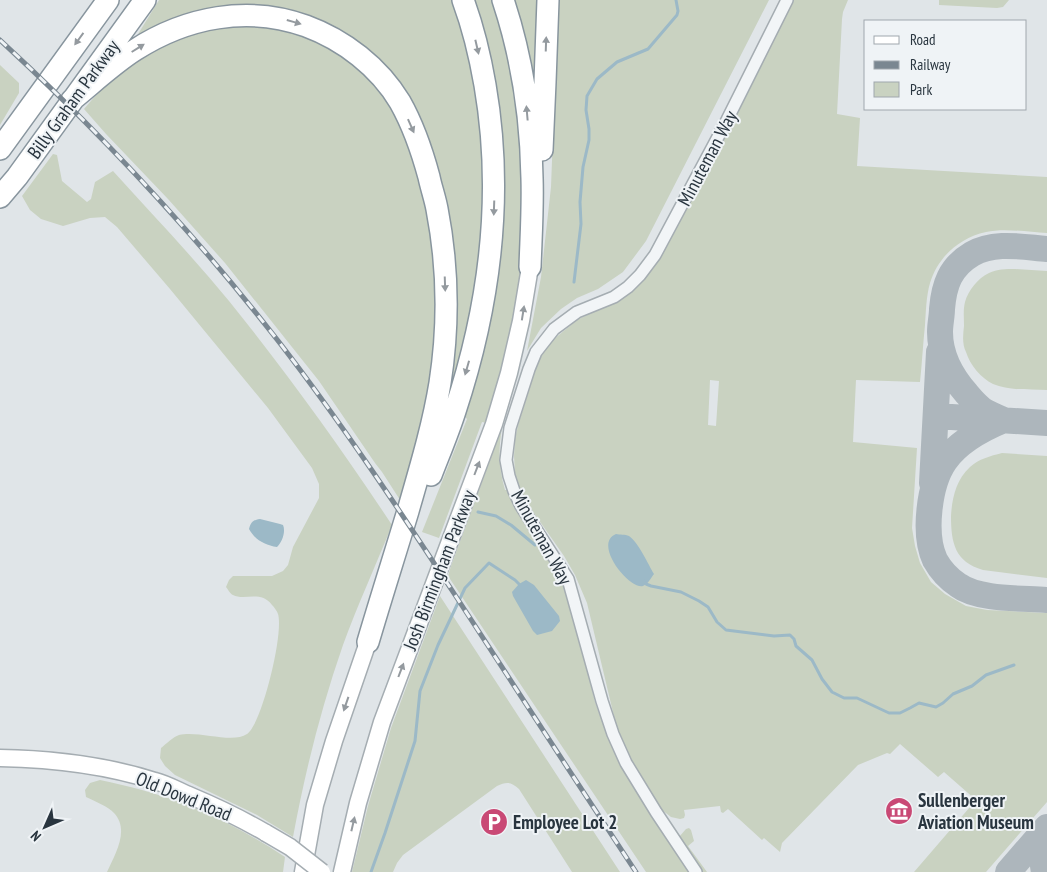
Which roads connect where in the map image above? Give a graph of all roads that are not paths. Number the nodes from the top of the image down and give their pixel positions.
1 (108, 0) edge
2 (145, 0) edge
3 (463, 0) edge
4 (503, 0) edge
5 (548, 0) edge
6 (787, 0) edge
7 (72, 100) junction
8 (0, 149) edge
9 (0, 197) edge
10 (530, 267) junction
11 (368, 642) junction
12 (0, 758) edge
13 (303, 872) edge
14 (322, 872) edge
15 (342, 872) edge
16 (696, 872) edge

1 -> 8 highway, Billy Graham Parkway
2 - 7 highway, Billy Graham Parkway
3 -> 11 highway
10 -> 4 highway
10 -> 5 highway
6 - 16 street, Minuteman Way
7 - 9 highway, Billy Graham Parkway
7 -> 11 highway
15 -> 10 main road, Josh Birmingham Parkway
11 -> 13 main road
12 - 14 main road, Old Dowd Road, bridge

